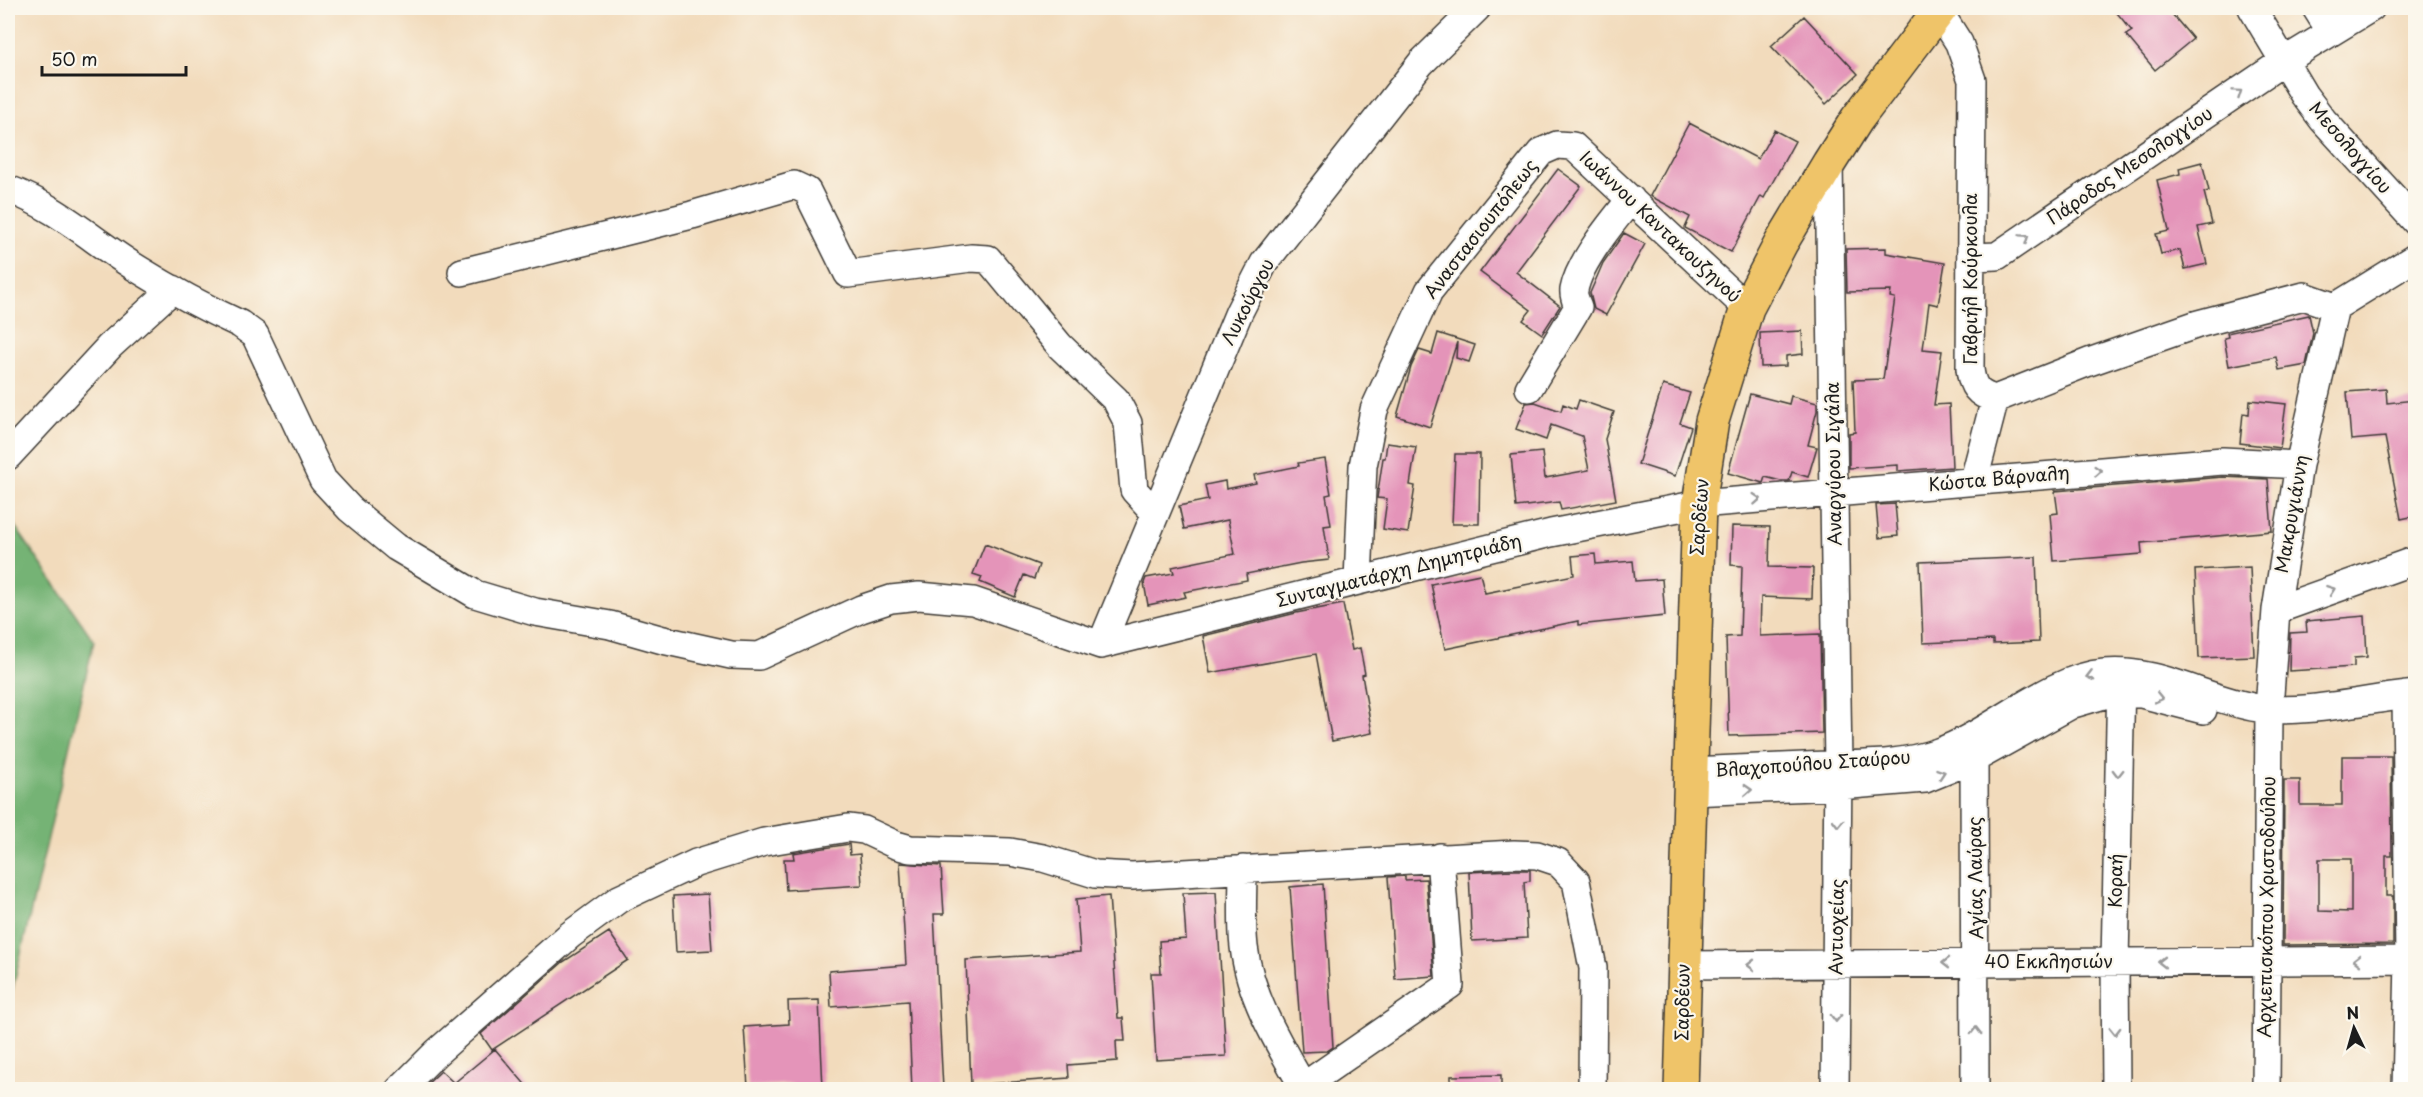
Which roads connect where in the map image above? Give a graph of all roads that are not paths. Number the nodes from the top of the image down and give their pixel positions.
1 (1476, 8) edge
2 (2252, 8) edge
3 (2316, 8) edge
4 (2371, 8) edge
5 (1940, 9) edge
6 (2331, 32) junction
7 (2284, 61) junction
8 (1573, 146) joint
9 (1829, 163) junction
10 (15, 196) edge
11 (1631, 199) junction
12 (2415, 222) edge
13 (1972, 257) junction
14 (2415, 257) edge
15 (462, 272) dead end
16 (173, 289) junction
17 (2335, 307) junction
18 (1747, 308) junction
19 (1529, 388) dead end
20 (1995, 399) junction
21 (8, 456) edge
22 (2299, 465) junction
23 (1974, 480) junction
24 (1834, 494) junction
25 (1699, 504) junction
26 (1155, 513) junction
27 (2415, 560) edge
28 (1358, 580) junction
29 (2276, 610) junction
30 (1101, 645) junction
31 (2120, 683) junction
32 (2411, 702) edge
33 (2269, 717) junction
34 (1969, 750) junction
35 (1838, 775) junction
36 (1690, 782) junction
37 (1440, 857) junction
38 (1243, 868) junction
39 (2412, 960) edge
40 (2266, 961) junction
41 (2115, 962) junction
42 (1976, 963) junction
43 (1837, 964) junction
44 (1683, 965) junction
45 (399, 1089) edge
46 (1302, 1089) edge
47 (1592, 1089) edge
48 (1681, 1089) edge
49 (1835, 1089) edge
50 (1975, 1089) edge
51 (2116, 1089) edge
52 (2266, 1089) edge
53 (2406, 1089) edge

1 - 26 street, Λυκούργου
2 - 7 street, Μεσολογγίου
3 - 6 street
4 - 6 street, Πάροδος Μεσολογγίου
5 - 9 main road, Σαρδέων
5 - 13 street, Γαβριήλ Κούρκουλα
6 - 7 street, Πάροδος Μεσολογγίου
7 - 12 street, Μεσολογγίου
13 -> 7 street, Πάροδος Μεσολογγίου
8 - 11 street, Ιωάννου Καντακουζηνού
8 - 28 street, Αναστασιουπόλεως
9 - 18 main road, Σαρδέων
9 - 24 street, Αναργύρου Σιγάλα
10 - 16 street
11 - 18 street, Ιωάννου Καντακουζηνού
11 - 19 street
13 - 20 street, Γαβριήλ Κούρκουλα
14 - 17 street
15 - 26 street
16 - 21 street
16 - 30 street
17 - 20 street
17 - 22 street, Μακρυγιάννη
18 - 25 main road, Σαρδέων
20 - 23 street
23 -> 22 street, Κώστα Βάρναλη
22 - 29 street, Μακρυγιάννη
23 - 24 street, Κώστα Βάρναλη
25 -> 24 street, Κώστα Βάρναλη
24 - 35 street, Αναργύρου Σιγάλα
25 - 28 street, Συνταγματάρχη Δημητριάδη
25 - 36 main road, Σαρδέων
26 - 30 street, Λυκούργου
29 -> 27 street
28 - 30 street, Συνταγματάρχη Δημητριάδη
29 - 33 street, Μακρυγιάννη
31 - 33 street, Βλαχοπούλου Σταύρου
31 - 34 street, Βλαχοπούλου Σταύρου
31 -> 41 street, Κοραή
32 - 33 street, Βλαχοπούλου Σταύρου
32 - 39 street
33 - 40 street, Αρχιεπισκόπου Χριστοδούλου
34 - 35 street, Βλαχοπούλου Σταύρου
34 - 42 street, Αγίας Λαύρας
35 - 36 street, Βλαχοπούλου Σταύρου
35 -> 43 street, Αντιοχείας
36 - 44 main road, Σαρδέων
37 - 38 street
37 - 46 street
37 - 47 street
38 - 45 street
38 - 46 street
39 -> 40 street, 40 Εκκλησιών
39 - 53 street
40 -> 41 street, 40 Εκκλησιών
40 - 52 street, Αρχιεπισκόπου Χριστοδούλου
41 - 42 street, 40 Εκκλησιών
41 -> 51 street, Κοραή
42 -> 43 street, 40 Εκκλησιών
50 -> 42 street, Αγίας Λαύρας
43 -> 44 street, 40 Εκκλησιών
43 -> 49 street, Αντιοχείας
44 - 48 main road, Σαρδέων

